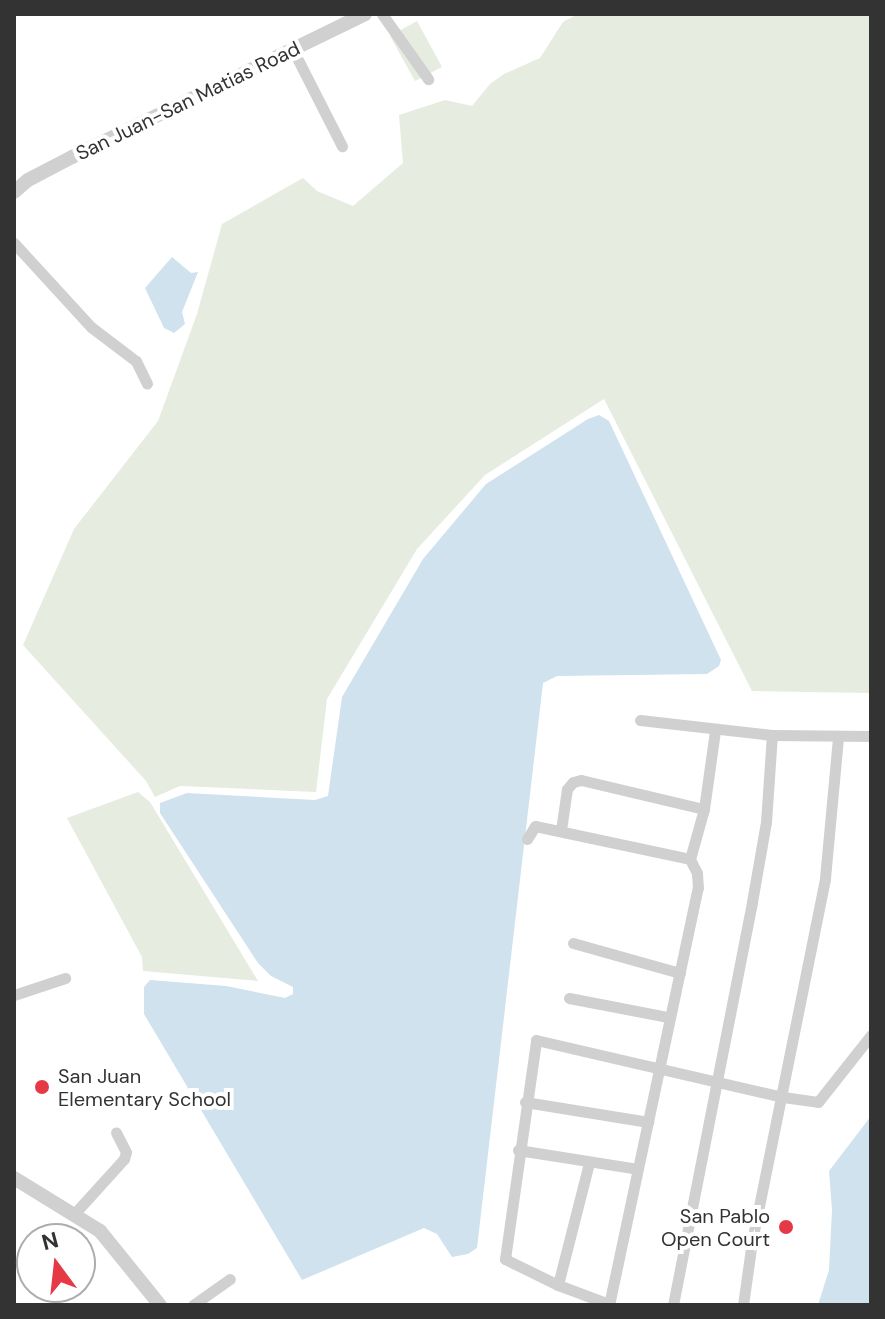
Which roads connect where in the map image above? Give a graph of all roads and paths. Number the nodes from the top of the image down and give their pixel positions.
1 (365, 14) edge
2 (382, 14) edge
3 (293, 50) junction
4 (428, 79) dead end
5 (342, 146) dead end
6 (14, 192) edge
7 (14, 243) edge
8 (147, 384) dead end
9 (640, 720) dead end
10 (715, 731) junction
11 (772, 735) junction
12 (871, 736) edge
13 (838, 737) junction
14 (704, 809) junction
15 (561, 830) junction
16 (527, 839) dead end
17 (690, 859) junction
18 (573, 943) dead end
19 (680, 973) junction
20 (65, 978) dead end
21 (14, 995) edge
22 (569, 998) dead end
23 (668, 1017) junction
24 (871, 1035) edge
25 (661, 1068) junction
26 (717, 1083) junction
27 (783, 1097) junction
28 (525, 1102) junction
29 (648, 1122) junction
30 (116, 1132) dead end
31 (518, 1150) junction
32 (589, 1163) junction
33 (638, 1169) junction
34 (14, 1178) edge
35 (75, 1213) junction
36 (230, 1279) dead end
37 (558, 1285) junction
38 (609, 1304) edge
39 (160, 1305) edge
40 (193, 1305) edge
41 (673, 1305) edge
42 (743, 1305) edge

1 - 3 street, San Juan-San Matias Road
2 - 4 street
3 - 5 street
3 - 6 street, San Juan-San Matias Road
7 - 8 street
9 - 10 street
10 - 11 street
10 - 14 street
11 - 13 street
11 - 26 street
12 - 13 street
13 - 27 street
14 - 15 street
14 - 17 street
15 - 16 street
15 - 17 street
17 - 19 street
18 - 19 street
19 - 23 street
20 - 21 street
22 - 23 street
23 - 25 street
24 - 27 street
25 - 26 street
25 - 28 street
25 - 29 street
26 - 27 street
26 - 41 street
27 - 42 street
28 - 29 street
28 - 31 street
29 - 33 street
30 - 35 street
31 - 32 street
31 - 37 street
32 - 33 street
32 - 37 street
33 - 38 street
34 - 35 street
35 - 39 street
36 - 40 street
37 - 38 street

